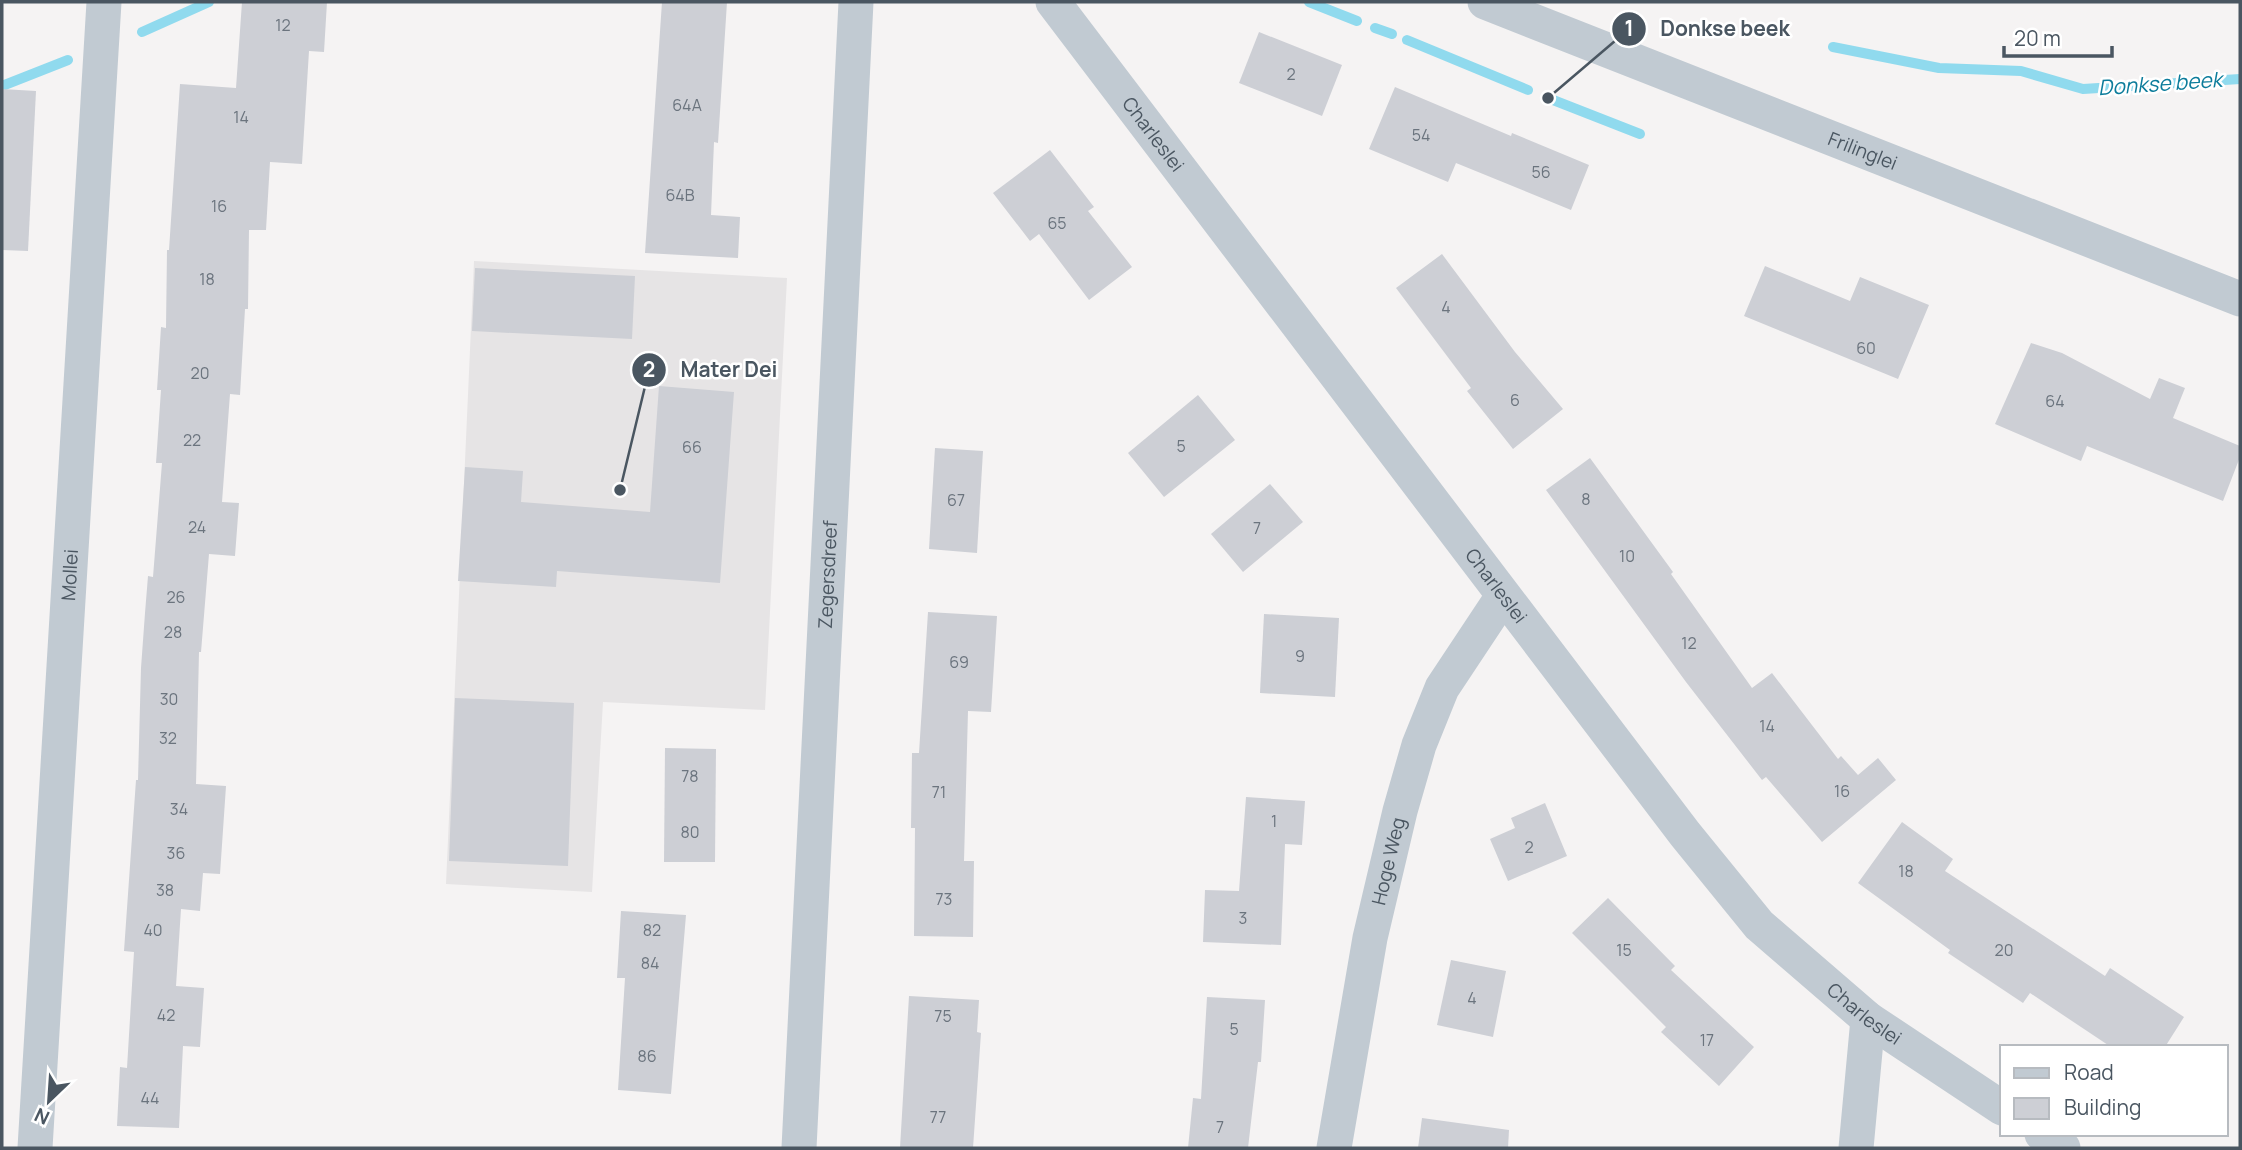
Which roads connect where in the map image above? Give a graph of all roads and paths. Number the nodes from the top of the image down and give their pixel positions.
1 (104, 2) edge
2 (856, 2) edge
3 (1053, 2) edge
4 (1485, 2) edge
5 (2240, 299) edge
6 (1503, 596) junction
7 (1868, 1019) junction
8 (2000, 1107) edge
9 (2045, 1136) edge
10 (35, 1148) edge
11 (799, 1148) edge
12 (1334, 1148) edge
13 (1856, 1148) edge
14 (2063, 1148) edge

1 - 10 street, Mollei
2 - 11 street, Zegersdreef
3 - 6 street, Charleslei
4 - 5 street, Frilinglei
6 - 7 street, Charleslei
6 - 12 street, Hoge Weg
7 - 8 street, Charleslei
7 - 13 street
9 - 14 street

